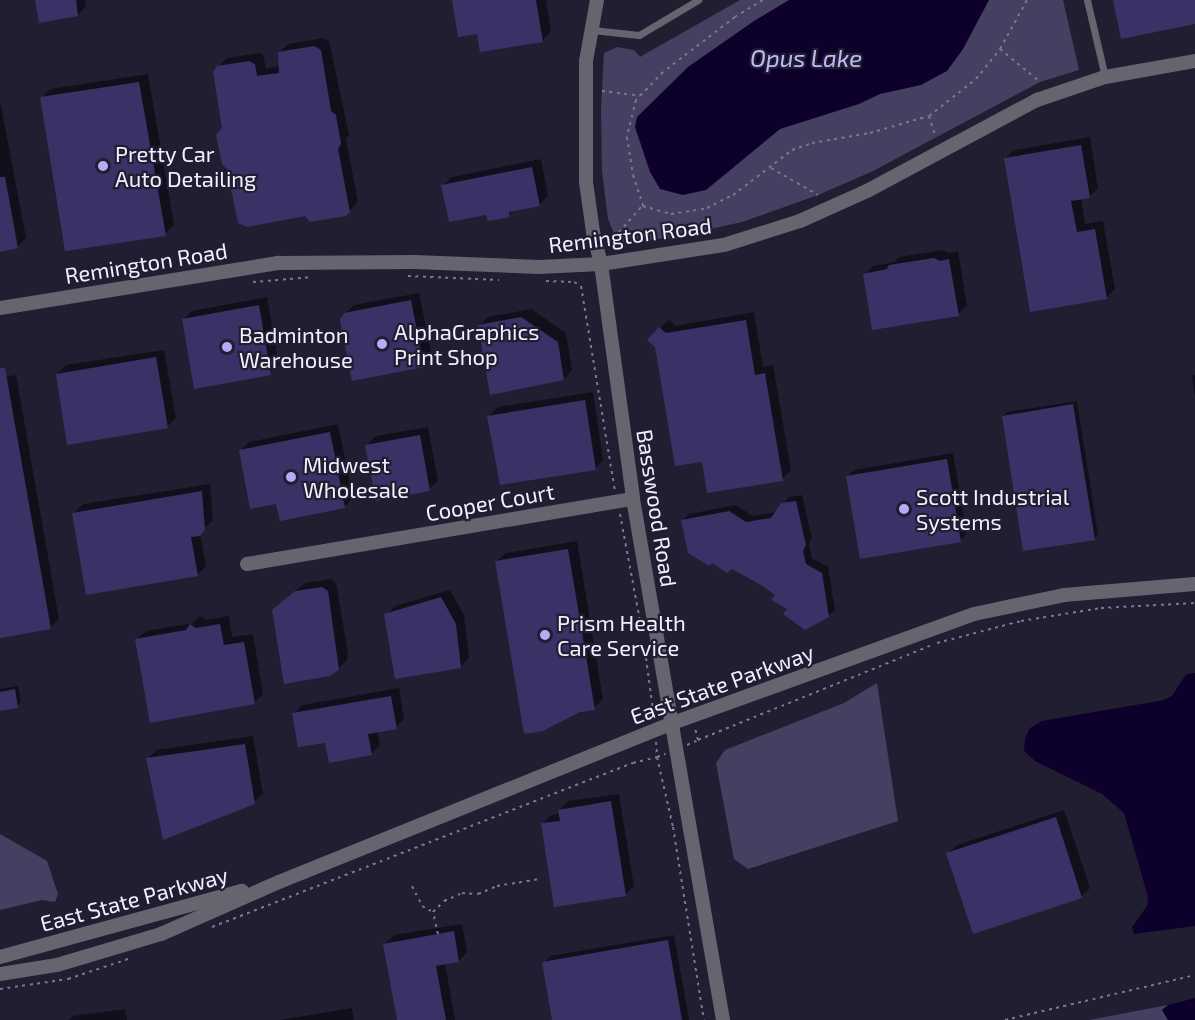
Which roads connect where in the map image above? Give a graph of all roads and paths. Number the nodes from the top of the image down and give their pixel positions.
1 (597, 0) edge
2 (698, 0) edge
3 (763, 0) edge
4 (1027, 0) edge
5 (1087, 0) edge
6 (592, 30) junction
7 (1000, 49) junction
8 (1195, 61) edge
9 (1106, 77) junction
10 (1040, 82) dead end
11 (602, 91) dead end
12 (640, 96) junction
13 (929, 117) junction
14 (935, 136) dead end
15 (771, 168) junction
16 (818, 195) dead end
17 (643, 206) junction
18 (614, 238) dead end
19 (601, 264) junction
20 (405, 276) dead end
21 (318, 277) dead end
22 (502, 280) dead end
23 (536, 280) dead end
24 (243, 283) dead end
25 (581, 286) dead end
26 (0, 308) edge
27 (633, 499) junction
28 (247, 564) dead end
29 (1195, 584) edge
30 (1195, 603) edge
31 (670, 724) junction
32 (698, 740) dead end
33 (539, 879) dead end
34 (279, 882) junction
35 (412, 886) dead end
36 (433, 912) junction
37 (211, 927) dead end
38 (438, 934) dead end
39 (136, 956) dead end
40 (0, 957) edge
41 (0, 974) edge
42 (1195, 975) edge
43 (0, 989) edge
44 (704, 1020) edge
45 (723, 1020) edge
46 (1005, 1020) edge

1 - 6 street, Basswood Road
2 - 6 lane
3 - 12 path
4 - 7 path
5 - 9 lane
6 - 19 street, Basswood Road
7 - 10 path
7 - 13 path
8 - 9 street, Remington Road
9 - 19 street, Remington Road
11 - 12 path
12 - 17 path
13 - 14 path
13 - 15 path
15 - 16 path
15 - 17 path
17 - 18 path
19 - 26 street, Remington Road
19 - 27 street, Basswood Road
20 - 22 path
21 - 24 path
23 - 25 path
27 - 28 street, Cooper Court
27 - 31 street, Basswood Road
29 - 31 street, East State Parkway
30 - 32 path
31 - 34 street, East State Parkway
31 - 45 street, Basswood Road
33 - 36 path
34 - 40 street, East State Parkway
34 - 41 street, East State Parkway
35 - 36 path
36 - 38 path
37 - 44 path
39 - 43 path
42 - 46 path

